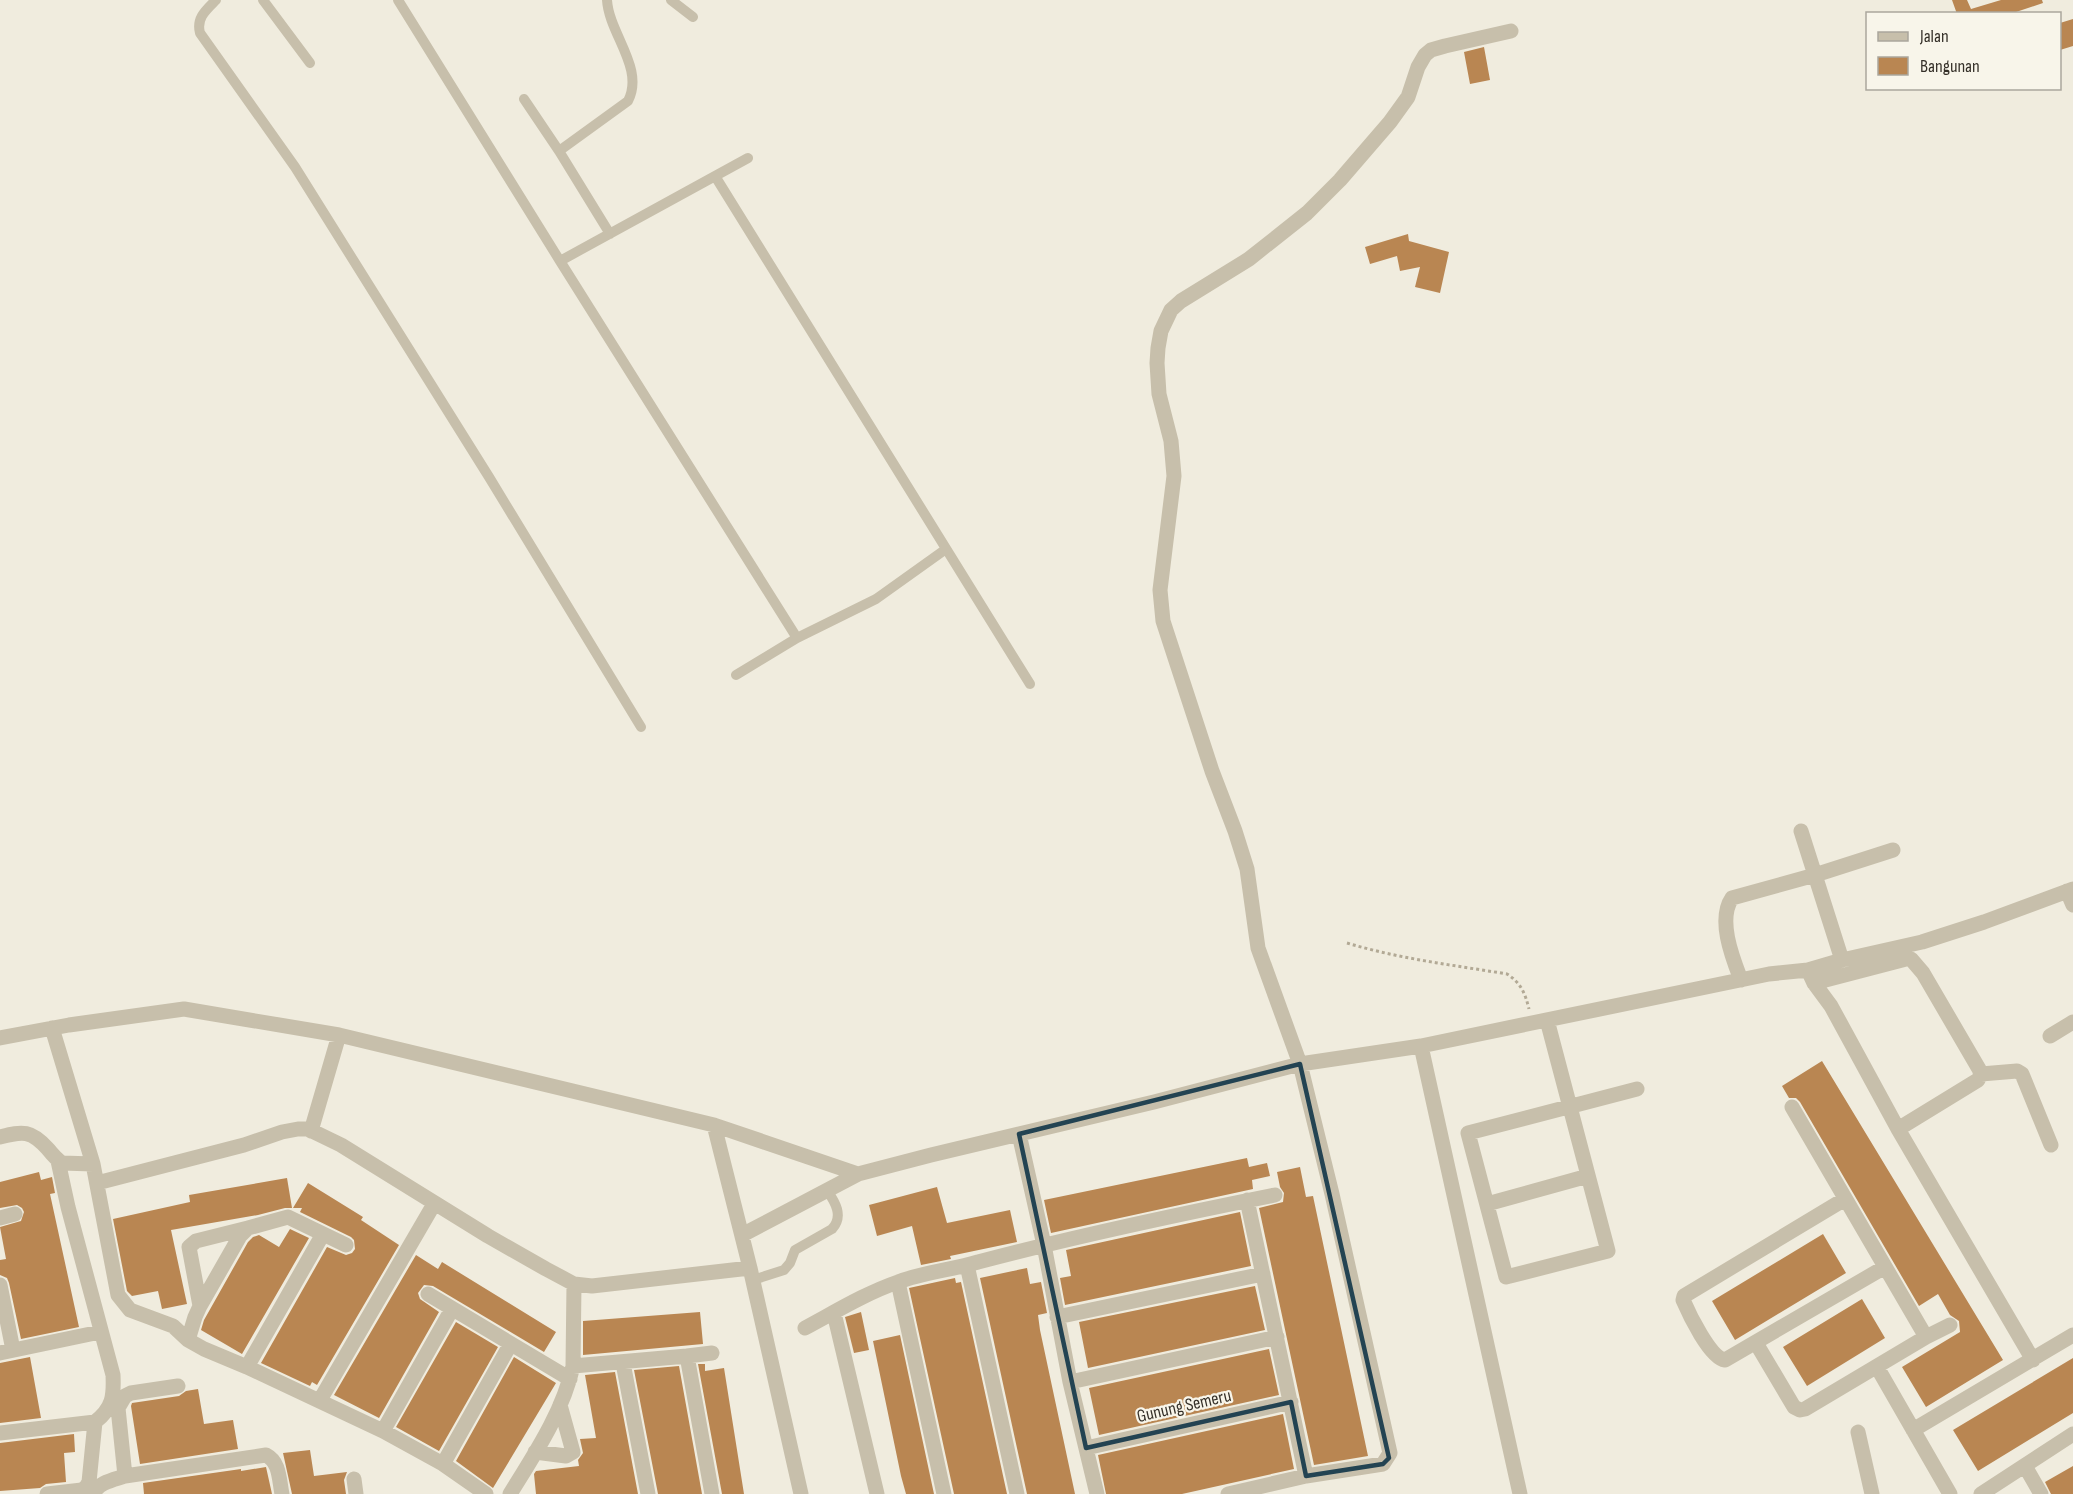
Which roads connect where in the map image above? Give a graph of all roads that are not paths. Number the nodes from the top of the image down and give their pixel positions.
1 (216, 0) edge
2 (263, 0) edge
3 (398, 0) edge
4 (607, 0) edge
5 (671, 0) edge
6 (693, 17) dead end
7 (1511, 31) dead end
8 (310, 63) dead end
9 (524, 99) dead end
10 (559, 152) junction
11 (748, 158) dead end
12 (715, 176) junction
13 (610, 234) junction
14 (560, 261) junction
15 (946, 549) junction
16 (797, 638) junction
17 (736, 675) dead end
18 (1030, 684) dead end
19 (641, 727) dead end
20 (1801, 831) dead end
21 (1893, 850) dead end
22 (1815, 875) junction
23 (2071, 895) edge
24 (1842, 960) junction
25 (1811, 976) junction
26 (1741, 980) junction
27 (1540, 1021) junction
28 (2073, 1022) edge
29 (52, 1028) junction
30 (339, 1035) junction
31 (2050, 1036) dead end
32 (0, 1038) edge
33 (1420, 1046) junction
34 (1300, 1064) junction
35 (1981, 1074) junction
36 (1637, 1089) dead end
37 (1570, 1107) junction
38 (1792, 1107) dead end
39 (714, 1125) junction
40 (1898, 1129) junction
41 (311, 1131) junction
42 (1019, 1134) junction
43 (0, 1137) edge
44 (2052, 1145) dead end
45 (58, 1161) junction
46 (93, 1164) junction
47 (858, 1174) junction
48 (1588, 1176) junction
49 (97, 1183) junction
50 (827, 1190) junction
51 (1275, 1195) dead end
52 (1845, 1199) junction
53 (1247, 1200) junction
54 (434, 1203) junction
55 (1487, 1204) junction
56 (15, 1214) dead end
57 (0, 1218) edge
58 (248, 1228) junction
59 (323, 1234) junction
60 (742, 1235) junction
61 (346, 1245) dead end
62 (1044, 1245) junction
63 (967, 1265) junction
64 (1885, 1267) junction
65 (752, 1274) junction
66 (1263, 1274) junction
67 (898, 1282) junction
68 (574, 1284) junction
69 (0, 1285) edge
70 (428, 1294) dead end
71 (200, 1306) junction
72 (452, 1309) junction
73 (834, 1313) junction
74 (1057, 1317) junction
75 (1950, 1325) dead end
76 (805, 1328) dead end
77 (100, 1332) junction
78 (2073, 1335) edge
79 (1277, 1337) junction
80 (1926, 1337) junction
81 (188, 1340) junction
82 (1756, 1343) junction
83 (510, 1345) junction
84 (6, 1351) edge
85 (712, 1353) dead end
86 (687, 1356) junction
87 (2033, 1360) junction
88 (624, 1363) junction
89 (247, 1367) junction
90 (1876, 1367) junction
91 (572, 1373) junction
92 (1070, 1382) junction
93 (178, 1386) dead end
94 (320, 1400) junction
95 (1291, 1402) junction
96 (560, 1405) junction
97 (95, 1422) junction
98 (1913, 1430) junction
99 (383, 1431) junction
100 (1858, 1432) dead end
101 (0, 1433) edge
102 (2073, 1434) edge
103 (1086, 1448) junction
104 (536, 1452) junction
105 (443, 1464) junction
106 (2025, 1466) junction
107 (125, 1476) junction
108 (1306, 1476) junction
109 (46, 1494) edge
110 (93, 1494) edge
111 (282, 1494) edge
112 (486, 1494) edge
113 (510, 1494) edge
114 (648, 1494) edge
115 (712, 1494) edge
116 (801, 1494) edge
117 (877, 1494) edge
118 (944, 1494) edge
119 (1017, 1494) edge
120 (1097, 1494) edge
121 (1228, 1494) edge
122 (1520, 1494) edge
123 (1872, 1494) edge
124 (1950, 1494) edge
125 (1981, 1494) edge
126 (2041, 1494) edge

1 - 19 lane
2 - 8 lane
3 - 14 lane
4 - 10 lane
5 - 6 lane
7 - 34 street
9 - 10 lane
10 - 13 lane
11 - 12 lane
12 - 13 lane
12 - 15 lane
13 - 14 lane
14 - 16 lane
15 - 16 lane
15 - 18 lane
16 - 17 lane
20 - 22 street
21 - 22 street
22 - 24 street
22 - 26 street
23 - 24 street
24 - 25 street
25 - 26 street
25 - 35 street
25 - 40 street
26 - 27 street
27 - 33 street
27 - 37 street
28 - 31 street
29 - 30 street
29 - 32 street
29 - 46 street
30 - 39 street
30 - 41 street
33 - 34 street
33 - 122 street
34 - 42 street
34 - 108 street
35 - 40 street
35 - 44 street
36 - 37 street
37 - 48 street
37 - 55 street
38 - 52 street
39 - 47 street
39 - 60 street
40 - 87 street
41 - 49 street
41 - 54 street
42 - 47 street
42 - 62 street
43 - 45 street
45 - 46 street
45 - 77 street
46 - 49 street
47 - 50 street
48 - 55 street
48 - 55 street
49 - 81 street
50 - 60 street
50 - 65 lane
51 - 53 street
52 - 64 street
52 - 82 street
53 - 62 street
53 - 66 street
54 - 68 street
54 - 94 street
56 - 57 street
58 - 59 street
58 - 71 street
58 - 71 street
59 - 61 street
59 - 89 street
60 - 65 street
62 - 63 street
62 - 74 street
63 - 67 street
63 - 119 street
64 - 80 street
64 - 82 street
65 - 68 street
65 - 116 street
66 - 74 street
66 - 79 street
67 - 73 street
67 - 118 street
68 - 91 street
69 - 84 street
70 - 72 street
71 - 81 street
72 - 83 street
72 - 99 street
73 - 76 street
73 - 117 street
74 - 92 street
75 - 80 street
77 - 84 street
77 - 97 street
78 - 87 street
79 - 92 street
79 - 95 street
80 - 90 street
81 - 89 street
82 - 90 street
83 - 91 street
83 - 105 street
85 - 86 street
86 - 88 street
86 - 115 street
87 - 98 street
88 - 91 street
88 - 114 street
89 - 94 street
90 - 98 street
91 - 96 street
92 - 103 street
93 - 107 street
94 - 99 street
95 - 103 street, Gunung Semeru
95 - 108 street
96 - 104 street
96 - 104 street
97 - 101 street
97 - 109 street
98 - 124 street
99 - 105 street
100 - 123 street
102 - 106 street
103 - 120 street
104 - 113 street
105 - 112 street
106 - 125 street
106 - 126 street
107 - 110 street
107 - 111 street
108 - 121 street

